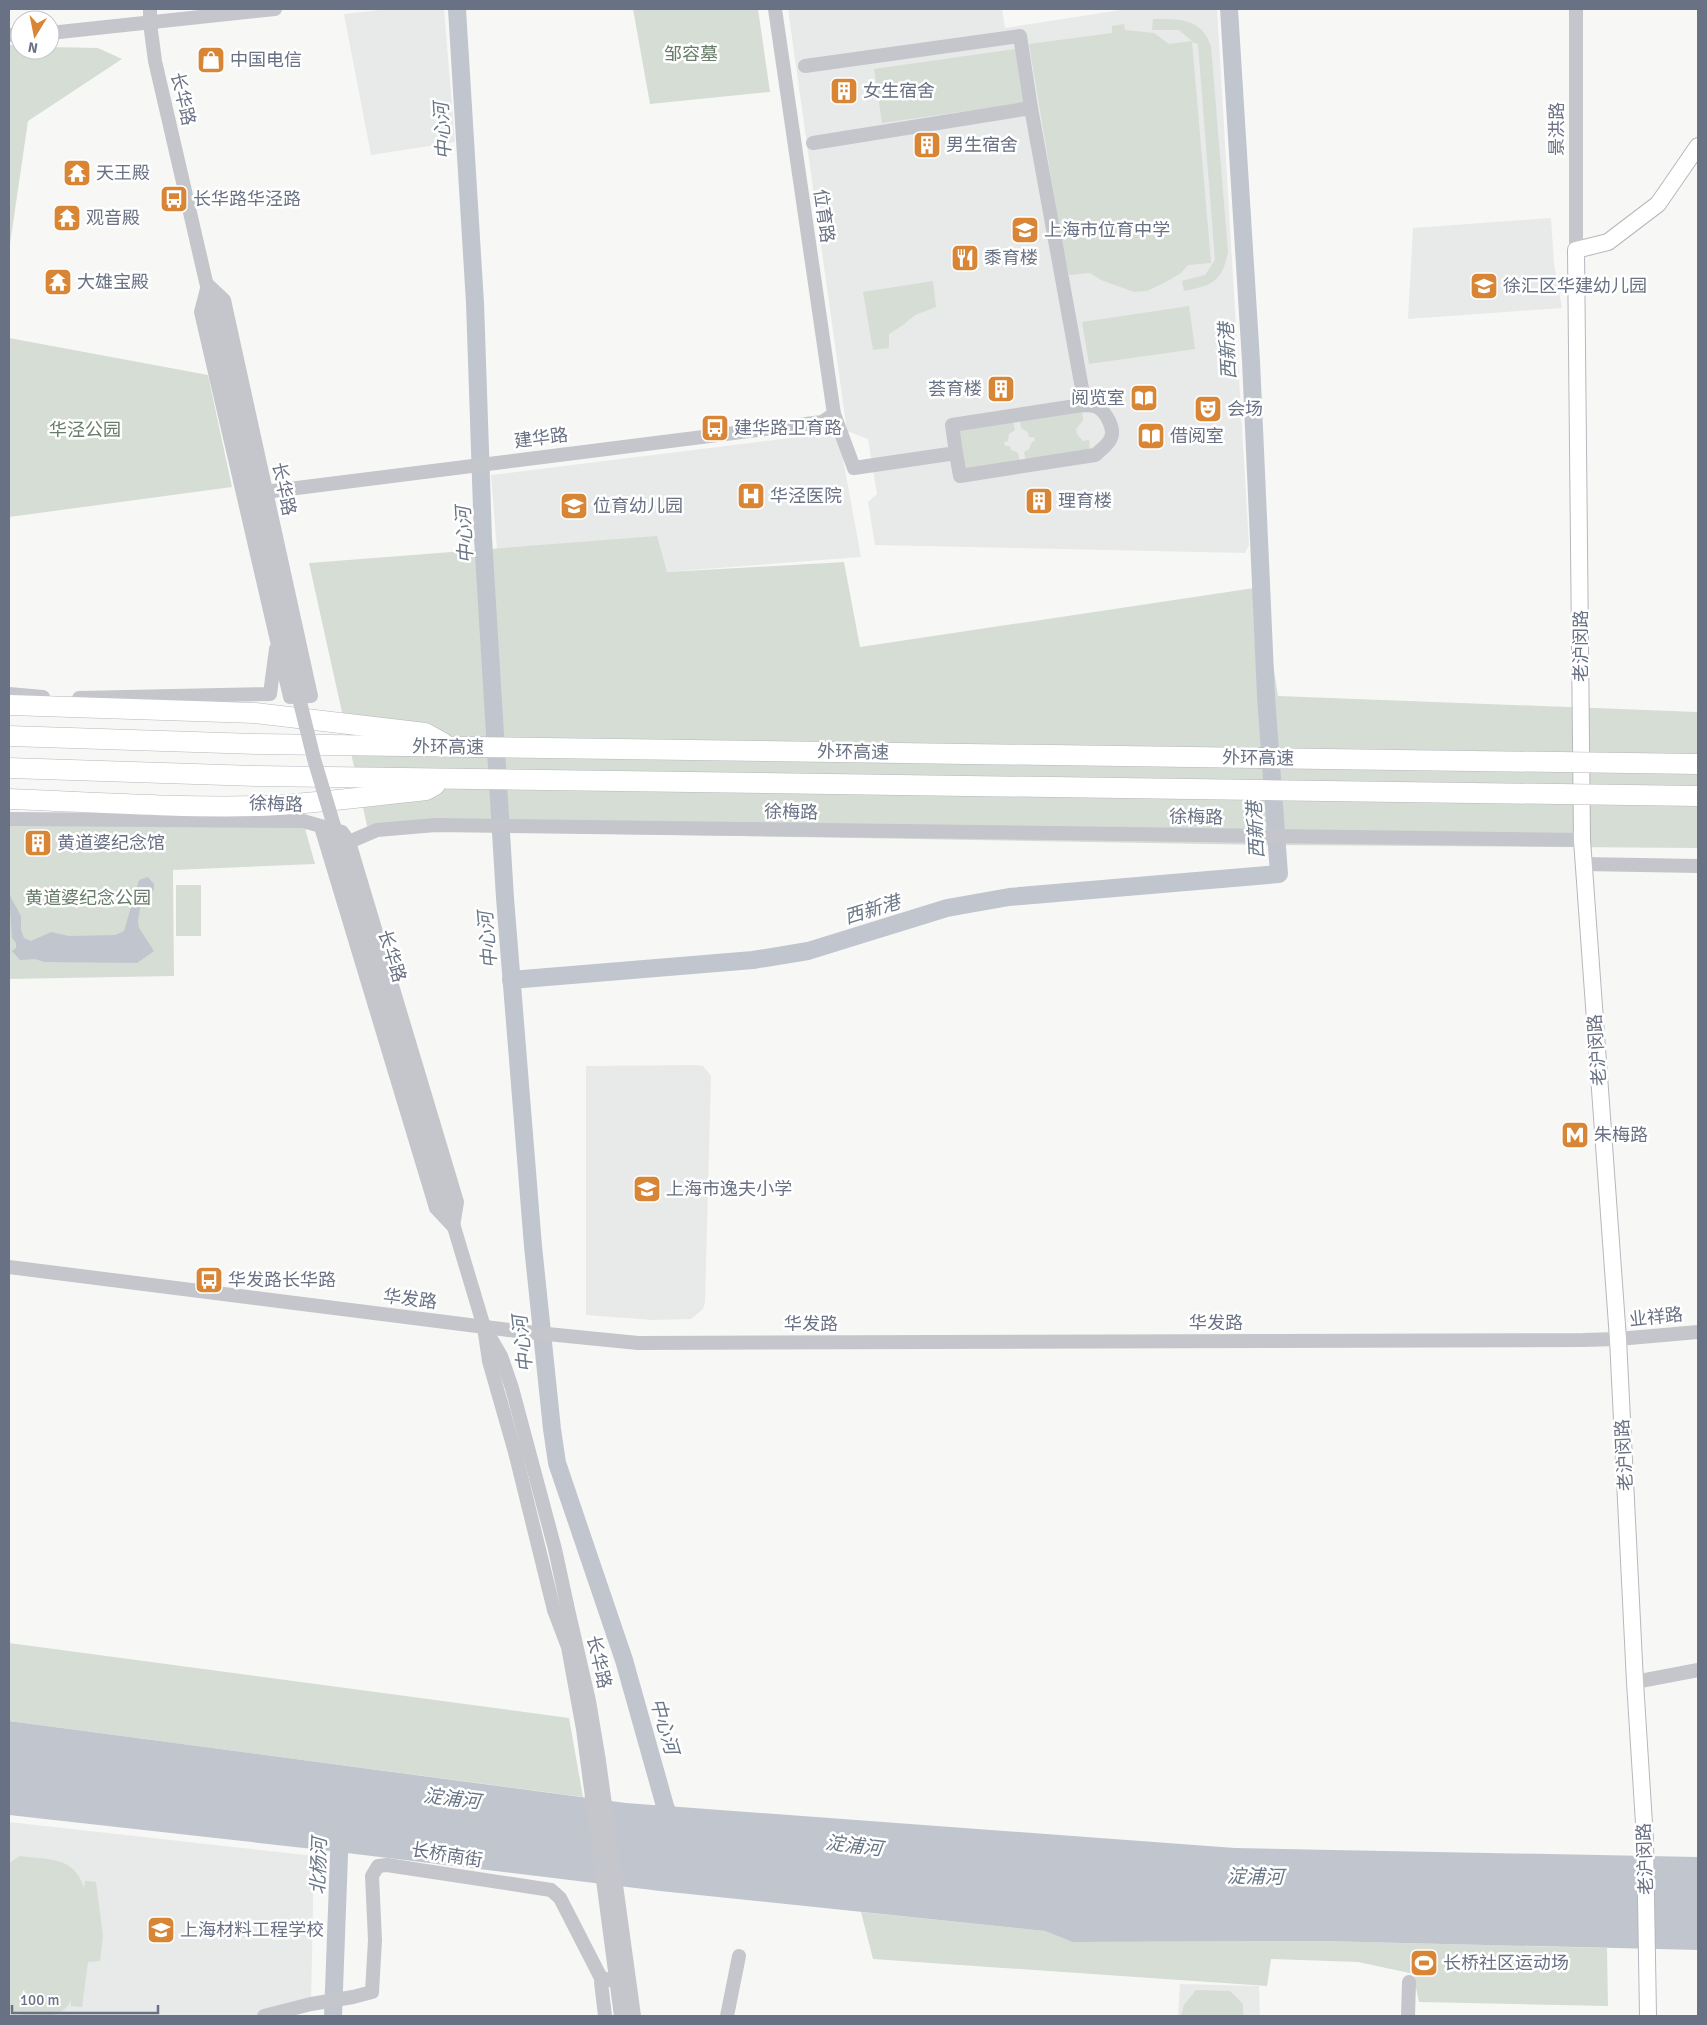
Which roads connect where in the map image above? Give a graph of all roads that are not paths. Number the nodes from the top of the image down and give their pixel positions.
1 (150, 9) edge
2 (275, 9) edge
3 (775, 9) edge
4 (1576, 9) edge
5 (150, 23) junction
6 (60, 32) edge
7 (805, 66) dead end
8 (1031, 108) junction
9 (813, 143) dead end
10 (1698, 146) edge
11 (1576, 250) junction
12 (208, 285) junction
13 (1085, 405) junction
14 (834, 414) junction
15 (956, 452) junction
16 (265, 492) junction
17 (277, 641) junction
18 (9, 694) edge
19 (9, 705) edge
20 (9, 736) edge
21 (449, 746) junction
22 (1698, 764) edge
23 (9, 768) edge
24 (447, 779) junction
25 (1698, 796) edge
26 (9, 799) edge
27 (9, 819) edge
28 (321, 827) junction
29 (1582, 840) junction
30 (349, 842) junction
31 (1583, 864) junction
32 (1698, 866) edge
33 (453, 1226) junction
34 (9, 1267) edge
35 (484, 1327) junction
36 (1698, 1332) edge
37 (1618, 1340) junction
38 (561, 1608) junction
39 (1698, 1670) edge
40 (1635, 1682) junction
41 (739, 1956) dead end
42 (604, 1979) junction
43 (1409, 1982) dead end
44 (264, 2016) edge
45 (605, 2016) edge
46 (613, 2016) edge
47 (621, 2016) edge
48 (634, 2016) edge
49 (640, 2016) edge
50 (727, 2016) edge
51 (1408, 2016) edge
52 (1648, 2016) edge

1 - 5 street, 长华路
2 - 5 street
3 - 14 street, 位育路
4 - 11 street, 景洪路
5 - 6 street
5 - 12 street, 长华路
7 - 8 street
8 - 9 street
8 - 13 street
10 - 11 main road
11 - 29 main road, 老沪闵路
12 - 16 street, 长华路
12 - 17 street, 长华路
12 - 33 street, 长华路, bridge
13 - 15 street
13 - 15 street
14 - 15 street, 位育路
14 - 16 street, 建华路
16 - 17 street, 长华路
17 - 18 street
19 - 21 highway
20 - 21 highway, 外环高速
21 - 22 highway, 外环高速, bridge
23 - 24 highway, 外环高速
24 - 25 highway, 外环高速, bridge
24 - 26 highway
27 - 28 street, 徐梅路
28 - 30 street, 徐梅路
28 - 33 street, 长华路
29 - 30 street, 徐梅路
29 - 31 main road, 老沪闵路
30 - 33 street, 长华路
31 - 32 street
31 - 37 main road, 老沪闵路
33 - 35 street, 长华路
34 - 35 street, 华发路
35 - 37 street, 华发路
35 - 38 street, 长华路
36 - 37 street, 业祥路
37 - 40 main road, 老沪闵路
38 - 46 street, 长华路, bridge
38 - 47 street, 长华路, bridge
38 - 48 street, 长华路, bridge
39 - 40 street
40 - 52 main road, 老沪闵路
41 - 50 street
42 - 44 street, 长桥南街
42 - 45 street
42 - 49 street
43 - 51 street

